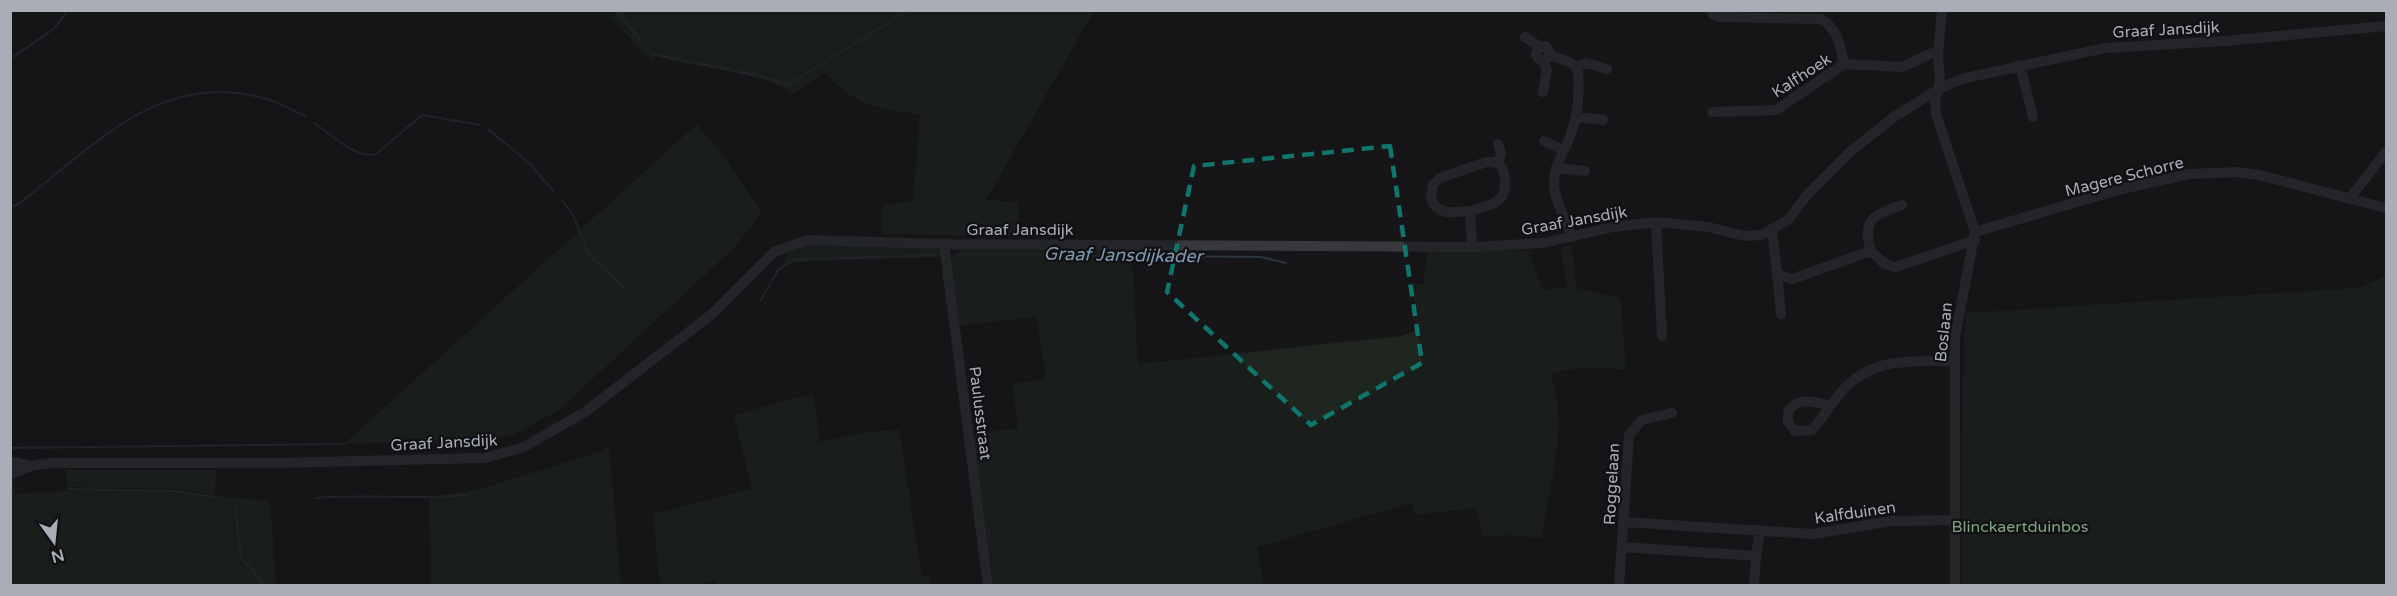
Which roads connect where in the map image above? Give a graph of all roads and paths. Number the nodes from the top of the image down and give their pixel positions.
1 (1712, 10) edge
2 (1942, 10) edge
3 (2386, 26) edge
4 (1525, 38) dead end
5 (1938, 54) junction
6 (1547, 58) junction
7 (1845, 64) junction
8 (2020, 65) junction
9 (1576, 67) junction
10 (1607, 69) dead end
11 (1936, 90) junction
12 (1543, 92) dead end
13 (1712, 112) dead end
14 (1576, 117) junction
15 (2033, 117) dead end
16 (1603, 120) dead end
17 (1545, 141) dead end
18 (1498, 144) dead end
19 (1563, 150) junction
20 (2386, 152) edge
21 (1498, 164) junction
22 (1556, 168) junction
23 (1586, 171) dead end
24 (2349, 198) junction
25 (1902, 205) dead end
26 (2386, 208) edge
27 (1470, 211) junction
28 (1656, 222) junction
29 (1772, 231) junction
30 (1975, 236) junction
31 (1571, 237) junction
32 (944, 244) junction
33 (1472, 247) junction
34 (1871, 251) junction
35 (1778, 274) junction
36 (1781, 314) dead end
37 (1662, 336) dead end
38 (1954, 361) junction
39 (1830, 406) dead end
40 (1672, 413) dead end
41 (10, 461) edge
42 (31, 466) junction
43 (10, 474) edge
44 (1955, 520) junction
45 (1624, 522) junction
46 (1760, 530) junction
47 (1622, 548) junction
48 (1756, 556) junction
49 (988, 585) edge
50 (1619, 585) edge
51 (1754, 585) edge
52 (1955, 585) edge

1 - 7 street
2 - 5 street
3 - 8 street, Graaf Jansdijk
4 - 6 street
5 - 7 street, Kalfhoek
5 - 11 street
6 - 9 street
6 - 12 street
7 - 13 street, Kalfhoek
8 - 11 street, Graaf Jansdijk
8 - 15 street
9 - 10 street
9 - 14 street
11 - 29 street, Graaf Jansdijk
11 - 30 street
14 - 16 street
14 - 19 street
17 - 19 street
18 - 21 street
19 - 22 street
20 - 24 street
21 - 27 street
21 - 27 street
22 - 23 street
22 - 31 street
24 - 26 street, Magere Schorre
24 - 30 street, Magere Schorre
25 - 34 street
27 - 33 street
28 - 29 street, Graaf Jansdijk
28 - 31 street, Graaf Jansdijk
28 - 37 street
29 - 35 street
30 - 34 street, Magere Schorre
30 - 38 street, Boslaan
31 - 33 street, Graaf Jansdijk
32 - 33 street, Graaf Jansdijk
32 - 42 street, Graaf Jansdijk
32 - 49 street, Paulusstraat
34 - 35 street
35 - 36 street
38 - 39 street
38 - 44 street, Boslaan
40 - 45 street, Roggelaan
41 - 42 street, Graaf Jansdijk
42 - 43 street, Graaf Jansdijk
44 - 46 street, Kalfduinen
44 - 52 street, Boslaan
45 - 46 street, Kalfduinen
45 - 47 street, Roggelaan
46 - 48 street
47 - 48 street
47 - 50 street, Roggelaan
48 - 51 street

